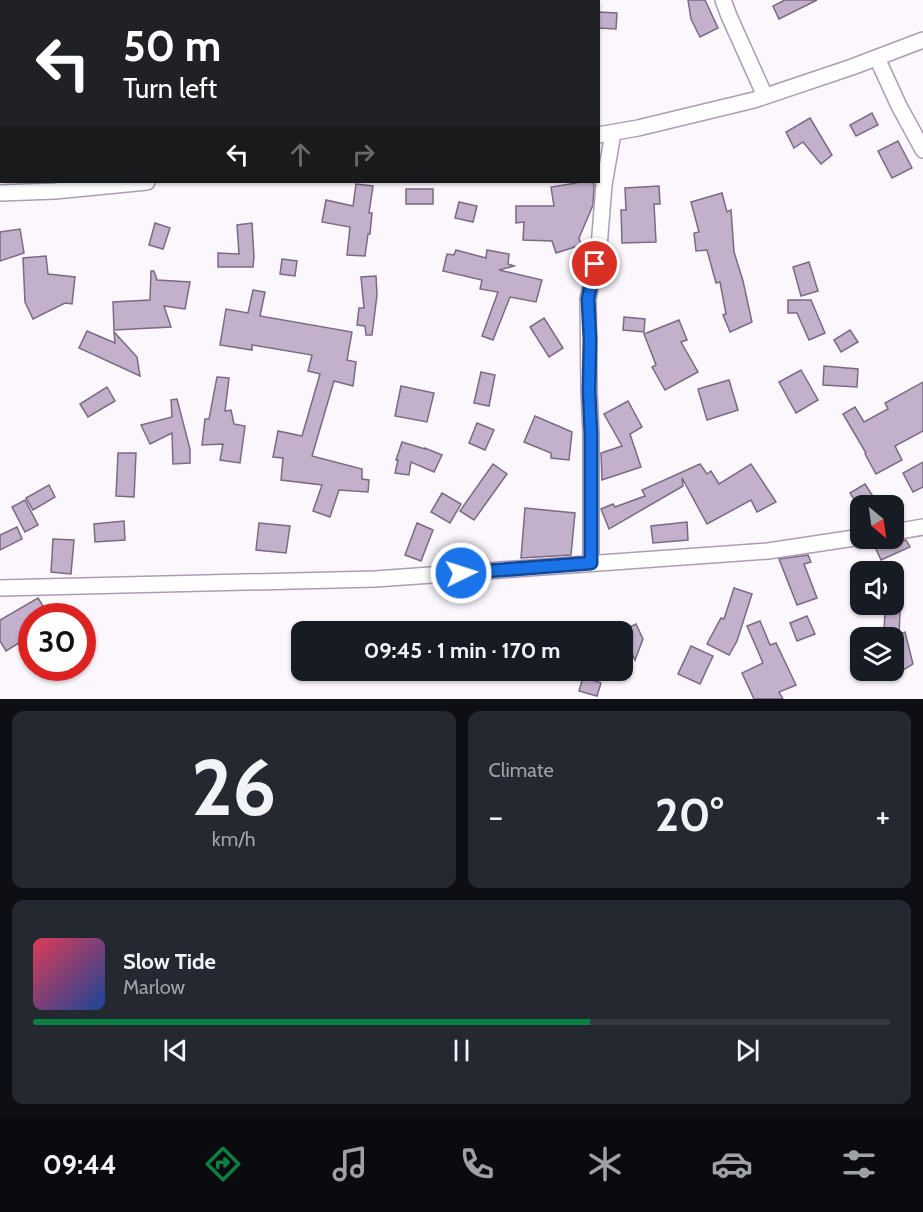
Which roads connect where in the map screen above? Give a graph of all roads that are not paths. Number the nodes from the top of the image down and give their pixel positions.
1 (723, 0) edge
2 (923, 40) edge
3 (877, 57) junction
4 (765, 96) junction
5 (606, 134) edge
6 (923, 150) edge
7 (137, 183) edge
8 (0, 194) edge
9 (923, 527) edge
10 (904, 530) edge
11 (850, 539) edge
12 (591, 563) junction
13 (0, 588) edge

1 - 4 street
2 - 3 street
3 - 4 street
3 - 6 street
4 - 5 street
5 - 12 street
7 - 8 street
9 - 10 street
11 - 12 street
12 - 13 street

